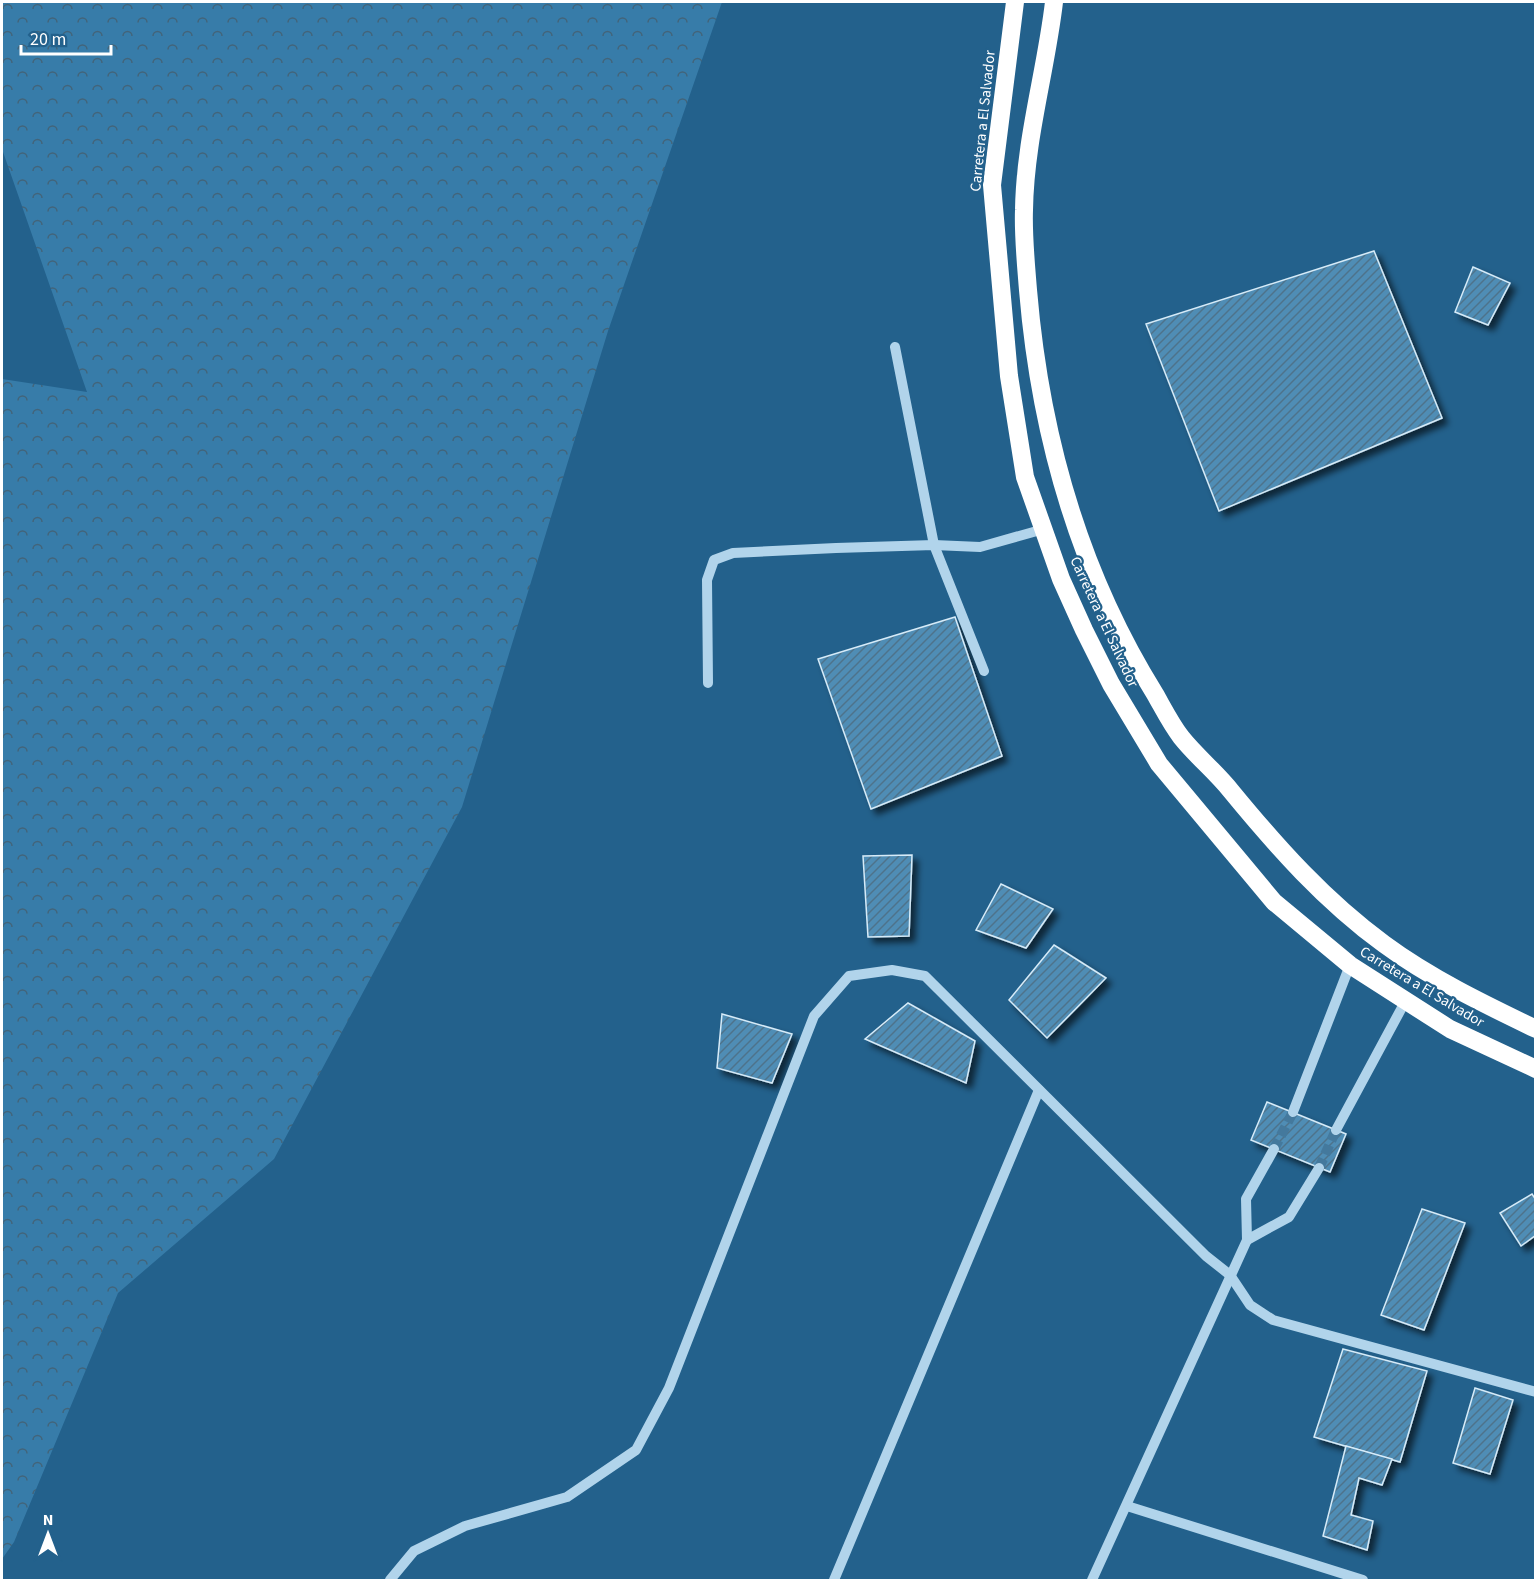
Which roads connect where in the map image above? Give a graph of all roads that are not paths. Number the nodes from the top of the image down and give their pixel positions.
1 (1014, 2) edge
2 (1054, 2) edge
3 (895, 347) dead end
4 (1044, 529) junction
5 (934, 544) junction
6 (984, 671) dead end
7 (708, 683) dead end
8 (1350, 965) junction
9 (1406, 1000) junction
10 (1536, 1029) edge
11 (1536, 1069) edge
12 (1039, 1090) junction
13 (1293, 1112) tunnel mouth
14 (1336, 1130) tunnel mouth
15 (1274, 1149) tunnel mouth
16 (1319, 1168) tunnel mouth
17 (1247, 1240) junction
18 (1230, 1275) junction
19 (1536, 1392) edge
20 (1127, 1506) junction
21 (390, 1581) edge
22 (834, 1581) edge
23 (1092, 1581) edge
24 (1363, 1581) edge

1 - 4 highway, Carretera a El Salvador
2 - 10 highway, Carretera a El Salvador
3 - 5 street
4 - 5 street
4 - 8 highway, Carretera a El Salvador
5 - 6 street
5 - 7 street
8 - 9 highway, Carretera a El Salvador
8 - 13 street
9 - 11 highway, Carretera a El Salvador
9 - 14 street
12 - 18 street
12 - 21 street
12 - 22 street
15 - 17 street
16 - 17 street
17 - 18 street
18 - 19 street
18 - 20 street
20 - 23 street
20 - 24 street

